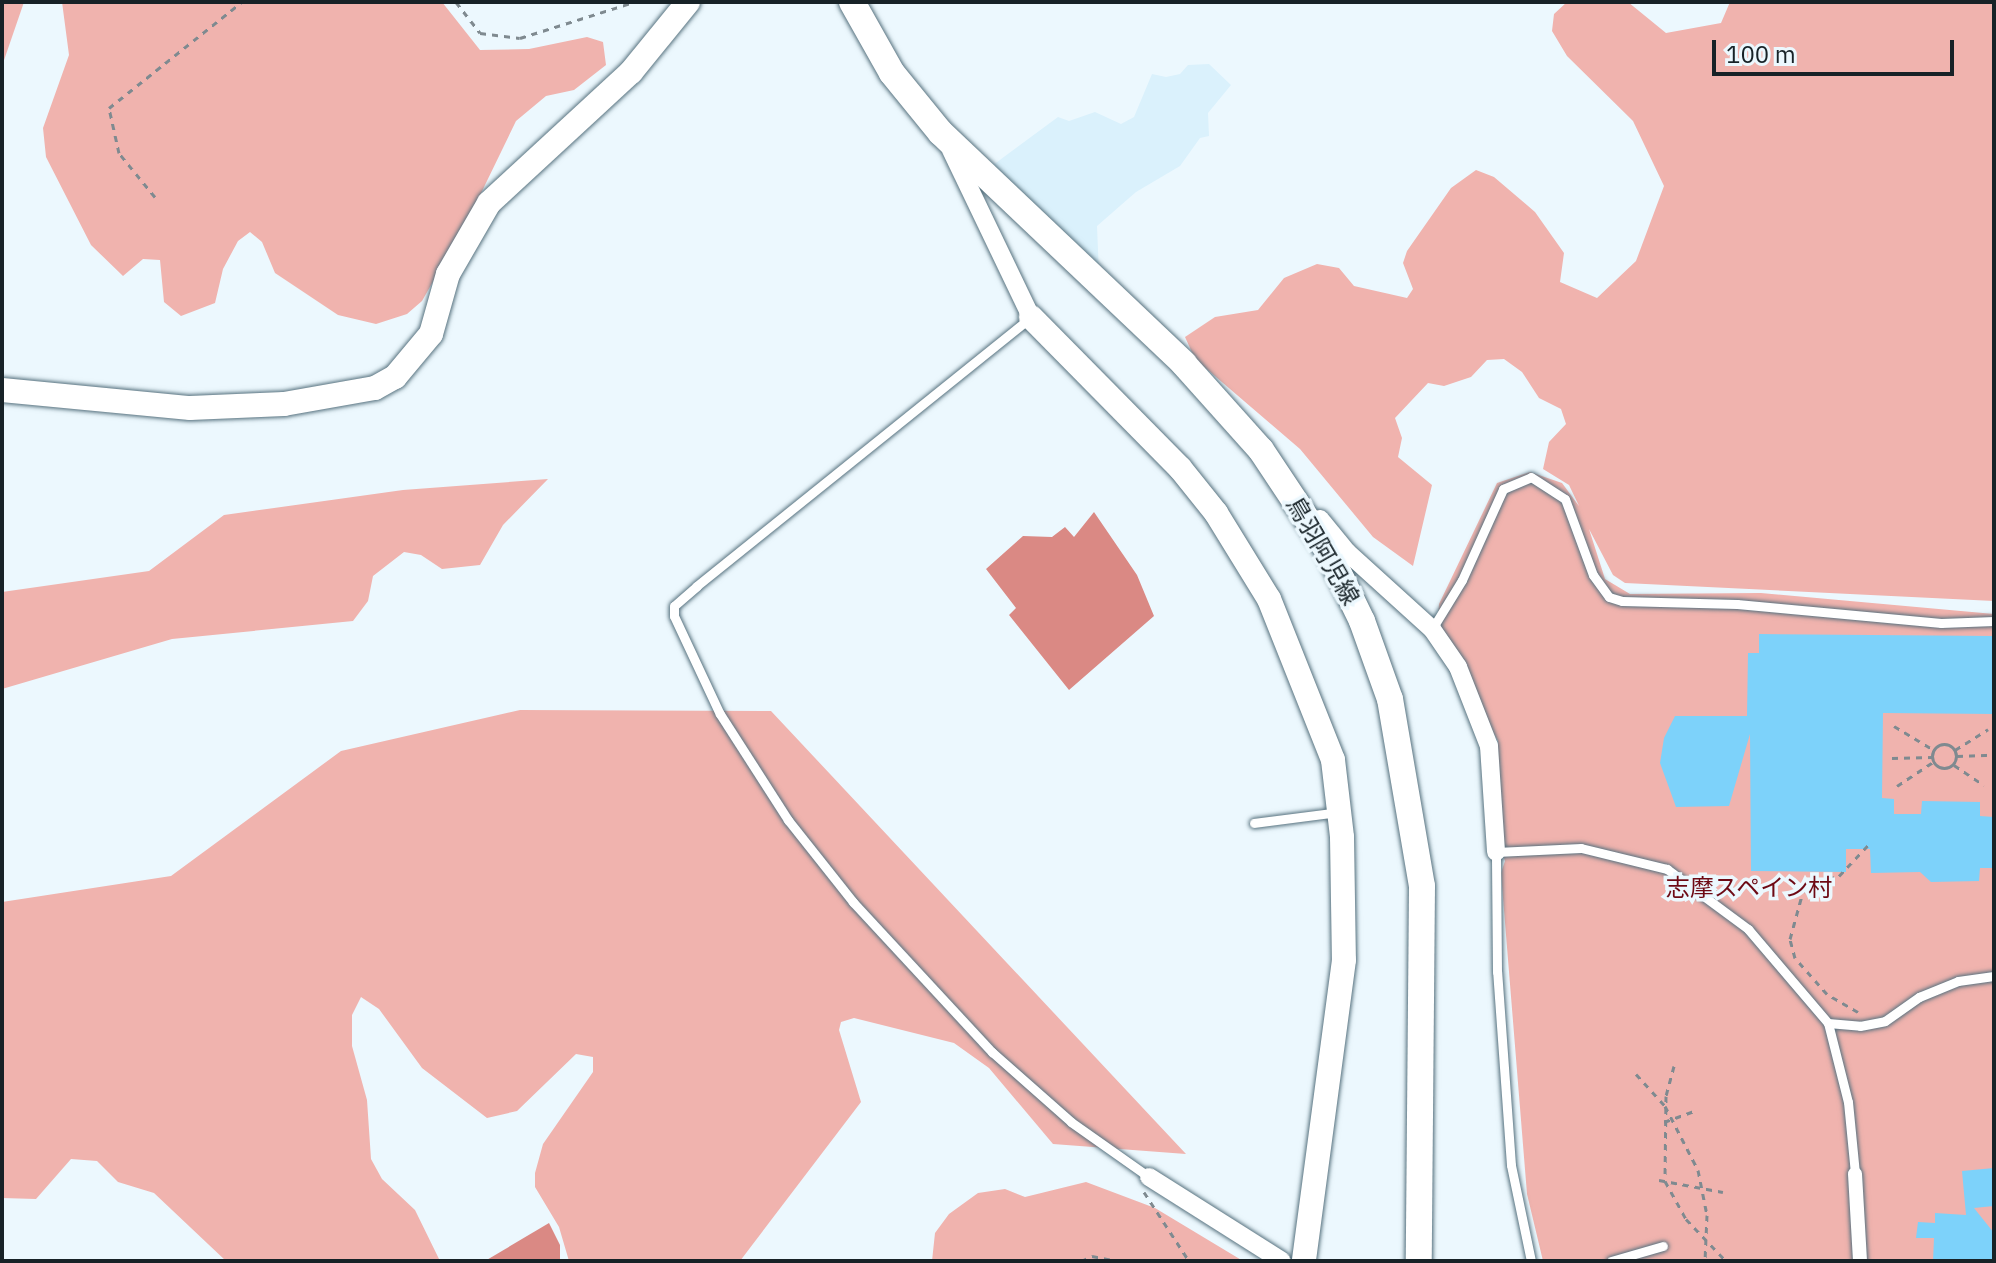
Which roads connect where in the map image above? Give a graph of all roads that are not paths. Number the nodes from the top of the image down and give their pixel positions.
1 (688, 2) edge
2 (852, 2) edge
3 (941, 133) junction
4 (1031, 317) junction
5 (2, 390) edge
6 (1261, 450) junction
7 (1994, 621) edge
8 (1432, 629) junction
9 (1339, 812) junction
10 (1254, 823) dead end
11 (1496, 852) junction
12 (1994, 976) edge
13 (1828, 1023) junction
14 (1855, 1174) joint
15 (1149, 1177) joint
16 (1663, 1246) dead end
17 (1282, 1261) edge
18 (1304, 1261) edge
19 (1419, 1261) edge
20 (1531, 1261) edge
21 (1611, 1261) edge
22 (1860, 1261) edge

1 - 5 street
2 - 3 main road, 鳥羽阿児線
3 - 4 street
3 - 6 main road, 鳥羽阿児線
4 - 9 street
4 - 15 lane
6 - 8 street
6 - 19 main road, 鳥羽阿児線
7 - 8 lane
8 - 11 street
9 - 10 lane
9 - 18 street
11 - 13 lane
11 - 20 lane
12 - 13 lane
13 - 14 lane
14 - 22 street
15 - 17 street
16 - 21 lane

